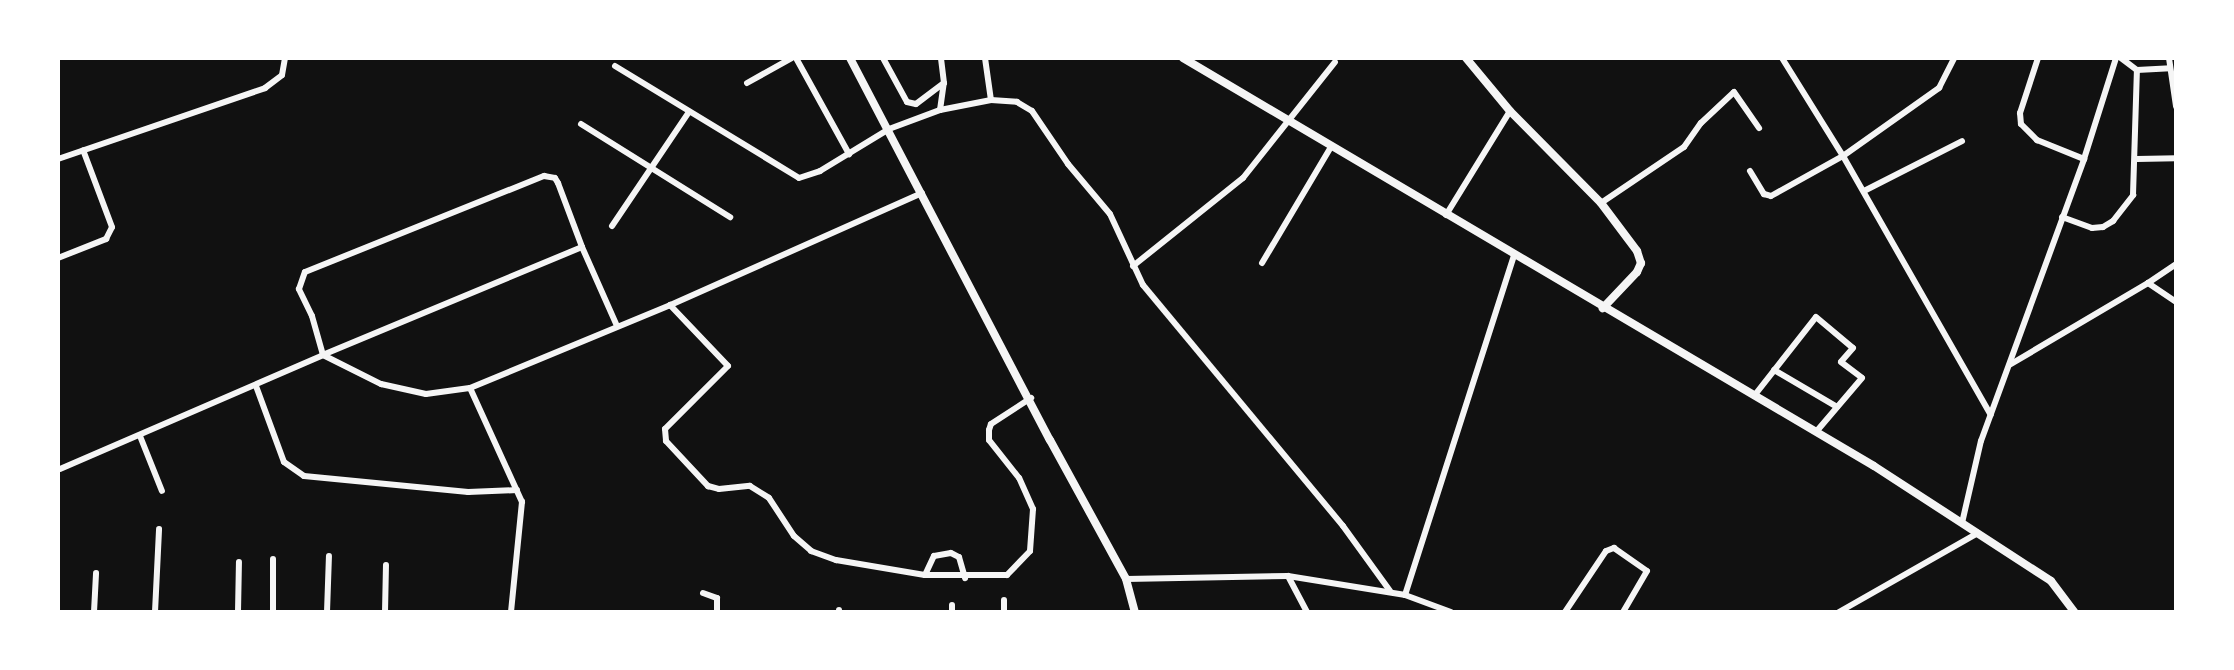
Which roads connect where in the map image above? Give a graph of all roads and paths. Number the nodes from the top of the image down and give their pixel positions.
1 (285, 58) edge
2 (794, 58) edge
3 (850, 58) edge
4 (883, 58) edge
5 (941, 58) edge
6 (985, 58) edge
7 (1183, 58) edge
8 (1466, 58) edge
9 (1782, 58) edge
10 (1954, 58) edge
11 (2038, 58) edge
12 (2119, 58) edge
13 (2169, 58) edge
14 (1335, 62) dead end
15 (615, 66) dead end
16 (2170, 68) junction
17 (2137, 70) junction
18 (747, 83) dead end
19 (944, 83) junction
20 (991, 100) junction
21 (2176, 106) edge
22 (940, 110) junction
23 (1510, 111) junction
24 (689, 112) junction
25 (1288, 121) junction
26 (581, 124) dead end
27 (1759, 128) dead end
28 (889, 129) junction
29 (1962, 141) dead end
30 (1331, 147) junction
31 (83, 150) junction
32 (849, 154) junction
33 (1843, 156) junction
34 (2176, 158) edge
35 (58, 159) edge
36 (2084, 159) junction
37 (2137, 159) junction
38 (651, 168) junction
39 (1750, 171) dead end
40 (1864, 191) junction
41 (923, 193) junction
42 (1601, 203) junction
43 (1446, 215) junction
44 (730, 217) dead end
45 (2062, 217) junction
46 (612, 226) dead end
47 (582, 247) junction
48 (1514, 256) junction
49 (58, 258) edge
50 (1262, 263) dead end
51 (2176, 264) edge
52 (1133, 266) junction
53 (2148, 283) junction
54 (2176, 302) edge
55 (670, 305) junction
56 (1603, 308) junction
57 (617, 326) junction
58 (323, 355) junction
59 (2010, 365) junction
60 (1774, 370) junction
61 (256, 386) junction
62 (470, 388) junction
63 (1754, 396) junction
64 (1031, 398) junction
65 (1837, 407) junction
66 (1991, 415) junction
67 (1816, 432) junction
68 (140, 436) junction
69 (60, 469) dead end
70 (517, 490) junction
71 (162, 491) dead end
72 (1962, 523) junction
73 (159, 529) dead end
74 (1978, 533) junction
75 (329, 556) dead end
76 (273, 559) dead end
77 (239, 562) dead end
78 (386, 565) dead end
79 (96, 573) dead end
80 (925, 575) junction
81 (1288, 576) junction
82 (965, 578) junction
83 (1126, 579) junction
84 (1390, 591) junction
85 (703, 593) dead end
86 (1405, 595) junction
87 (1004, 600) dead end
88 (94, 612) edge
89 (155, 612) edge
90 (238, 612) edge
91 (273, 612) edge
92 (327, 612) edge
93 (385, 612) edge
94 (511, 612) edge
95 (717, 612) edge
96 (1004, 612) edge
97 (1135, 612) edge
98 (1307, 612) edge
99 (1451, 612) edge
100 (1565, 612) edge
101 (1623, 612) edge
102 (1839, 612) edge
103 (2074, 612) edge

1 - 31 street
2 - 18 street
2 - 32 street
3 - 28 street
4 - 19 street
5 - 19 street
6 - 20 street
7 - 25 street
8 - 23 street
9 - 33 street
10 - 33 street
11 - 36 street
12 - 17 street
12 - 36 street
13 - 16 street
14 - 25 street
15 - 24 street
16 - 17 street
16 - 21 street
17 - 37 street
19 - 22 street
20 - 22 street
20 - 52 street
22 - 28 street
23 - 42 street
23 - 43 street
24 - 32 street
24 - 38 street
25 - 30 street
25 - 52 street
26 - 38 street
27 - 42 street
28 - 32 street
28 - 41 street
29 - 40 street
30 - 43 street
30 - 50 street
31 - 35 street
31 - 49 street
33 - 39 street
33 - 40 street
34 - 37 street
36 - 45 street
37 - 45 street
38 - 44 street
38 - 46 street
40 - 66 street
41 - 55 street
41 - 64 street
42 - 56 street
43 - 48 street
45 - 59 street
47 - 57 street
47 - 58 street
47 - 58 street
48 - 56 street
48 - 86 street
51 - 53 street
52 - 84 street
53 - 54 street
53 - 59 street
55 - 57 street
55 - 80 street
56 - 63 street
57 - 62 street
58 - 61 street
58 - 62 street
59 - 66 street
60 - 63 street
60 - 65 street
60 - 65 street
61 - 68 street
61 - 70 street
62 - 70 street
63 - 67 street
64 - 82 street
64 - 83 street
65 - 67 street
66 - 72 street
67 - 72 street
68 - 69 street
68 - 71 street
70 - 94 street
72 - 74 street
73 - 89 street
74 - 102 street
74 - 103 street
75 - 92 street
76 - 91 street
77 - 90 street
78 - 93 street
79 - 88 street
80 - 82 street
80 - 82 street
81 - 83 street
81 - 84 street
81 - 98 street
83 - 97 street
84 - 86 street
85 - 95 street
86 - 99 street
87 - 96 street
100 - 101 street

